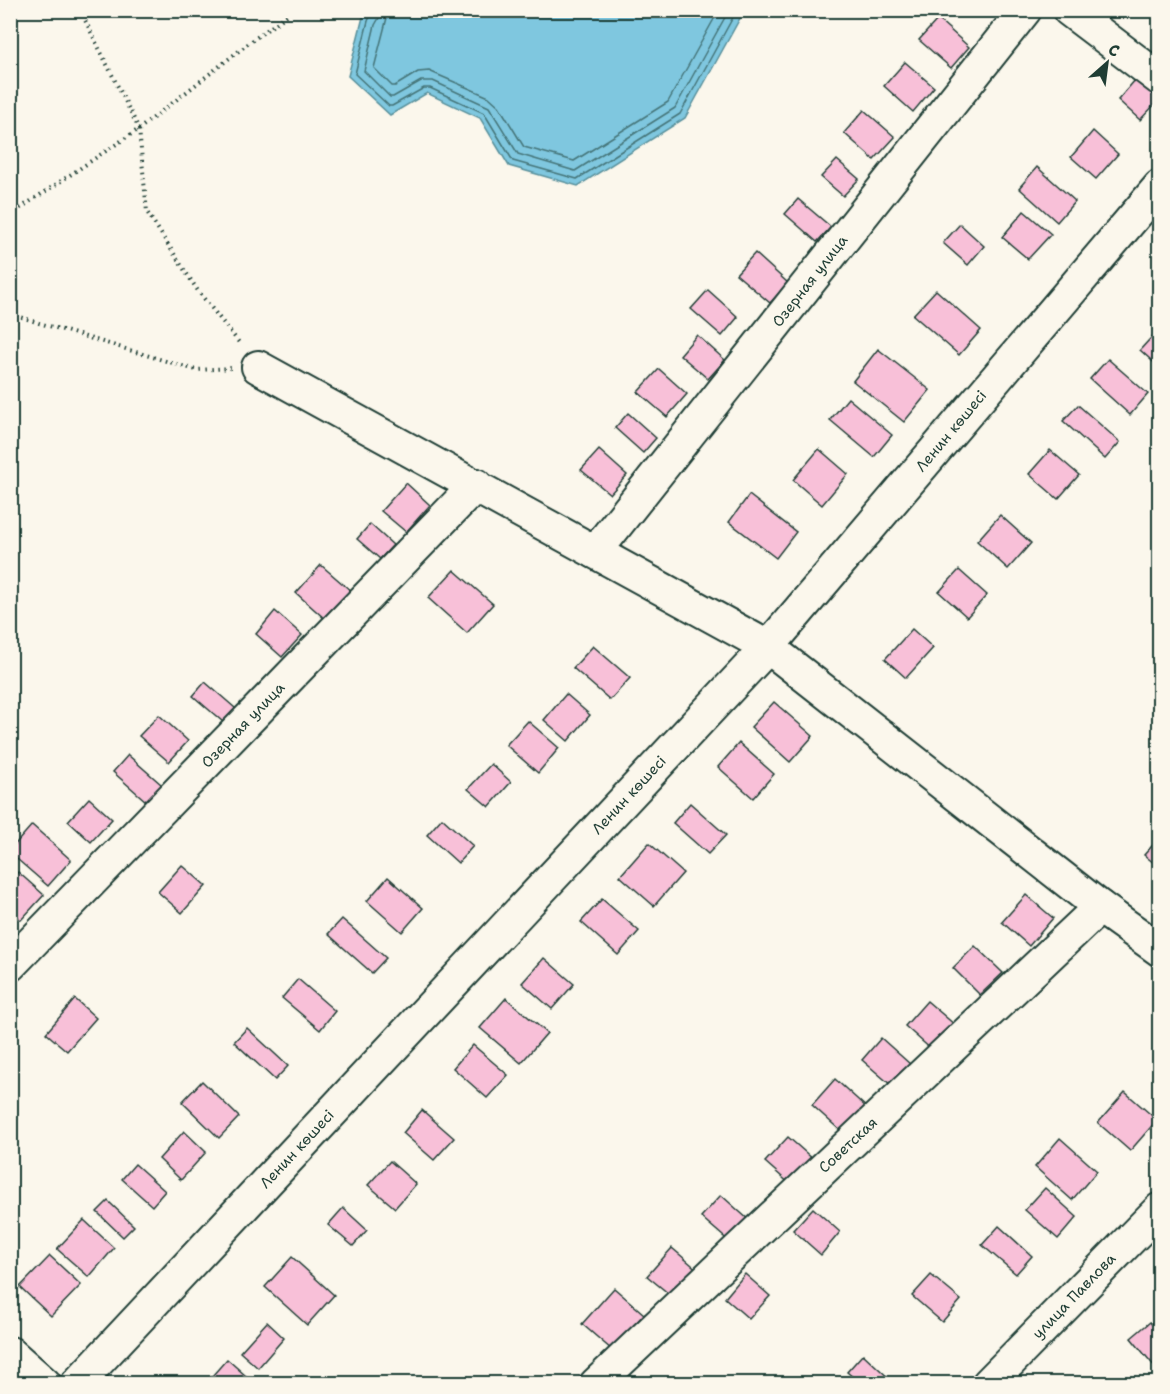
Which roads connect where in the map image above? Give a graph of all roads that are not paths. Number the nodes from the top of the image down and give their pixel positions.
1 (1025, 10) edge
2 (1069, 10) edge
3 (1160, 79) edge
4 (1160, 186) edge
5 (258, 367) road end
6 (476, 485) junction
7 (595, 552) junction
8 (768, 647) junction
9 (1100, 908) junction
10 (1160, 950) edge
11 (10, 965) edge
12 (1160, 1209) edge
13 (10, 1353) edge
14 (82, 1382) edge
15 (45, 1383) edge
16 (596, 1383) edge
17 (988, 1383) edge

1 - 7 street, Озерная улица
2 - 3 street
4 - 8 street, Ленин көшесі
5 - 6 street
6 - 7 street
6 - 11 street, Озерная улица
7 - 8 street
8 - 9 street
8 - 14 street, Ленин көшесі
9 - 10 street
9 - 16 street, Советская
12 - 17 street, улица Павлова
13 - 15 street

